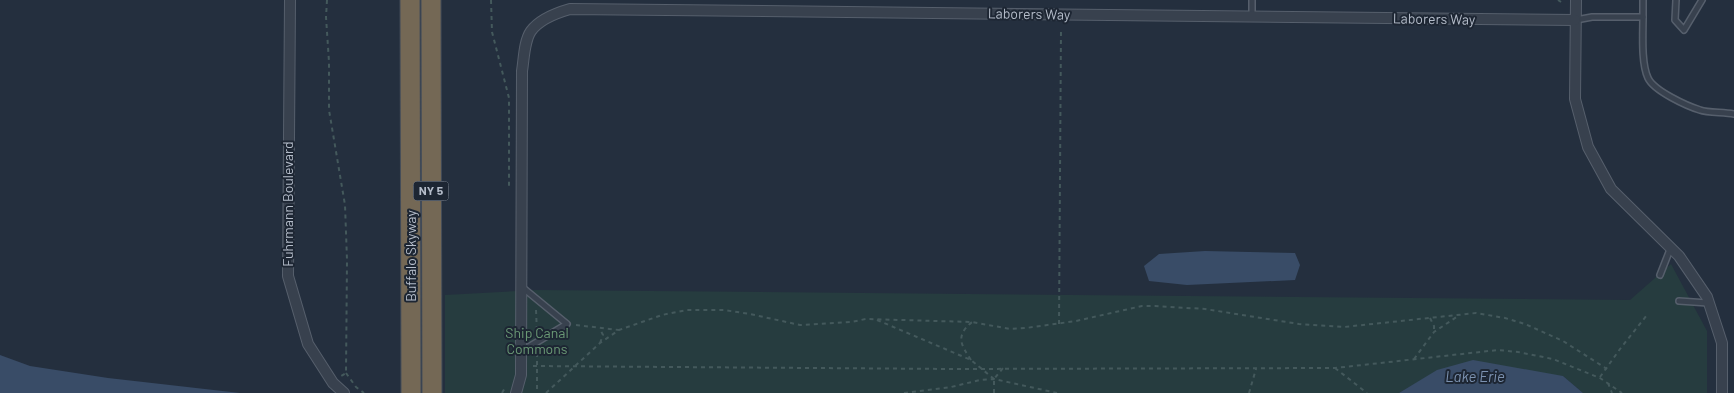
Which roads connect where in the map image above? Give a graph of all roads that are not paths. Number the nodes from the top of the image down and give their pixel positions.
1 (290, 0) edge
2 (410, 0) edge
3 (431, 0) edge
4 (1252, 0) edge
5 (1576, 0) edge
6 (1643, 0) edge
7 (1676, 0) edge
8 (1702, 0) edge
9 (1252, 17) junction
10 (1643, 17) junction
11 (1575, 20) junction
12 (1734, 114) edge
13 (1672, 247) junction
14 (1660, 275) dead end
15 (521, 287) junction
16 (1679, 301) dead end
17 (1709, 303) junction
18 (521, 352) junction
19 (411, 387) edge
20 (432, 387) edge
21 (344, 393) edge
22 (516, 393) edge
23 (1722, 393) edge

1 - 21 street, Fuhrmann Boulevard
2 - 19 highway, Buffalo Skyway / NY 5
3 - 20 highway, Buffalo Skyway / NY 5
4 - 9 lane
5 - 11 street
6 - 10 lane
7 - 8 lane
9 - 11 street, Laborers Way
9 - 15 street, Laborers Way
10 - 11 lane
10 - 12 lane
11 - 13 street
13 - 14 lane
13 - 17 street
15 - 18 street
15 - 18 lane
16 - 17 lane
17 - 23 street
18 - 22 street

